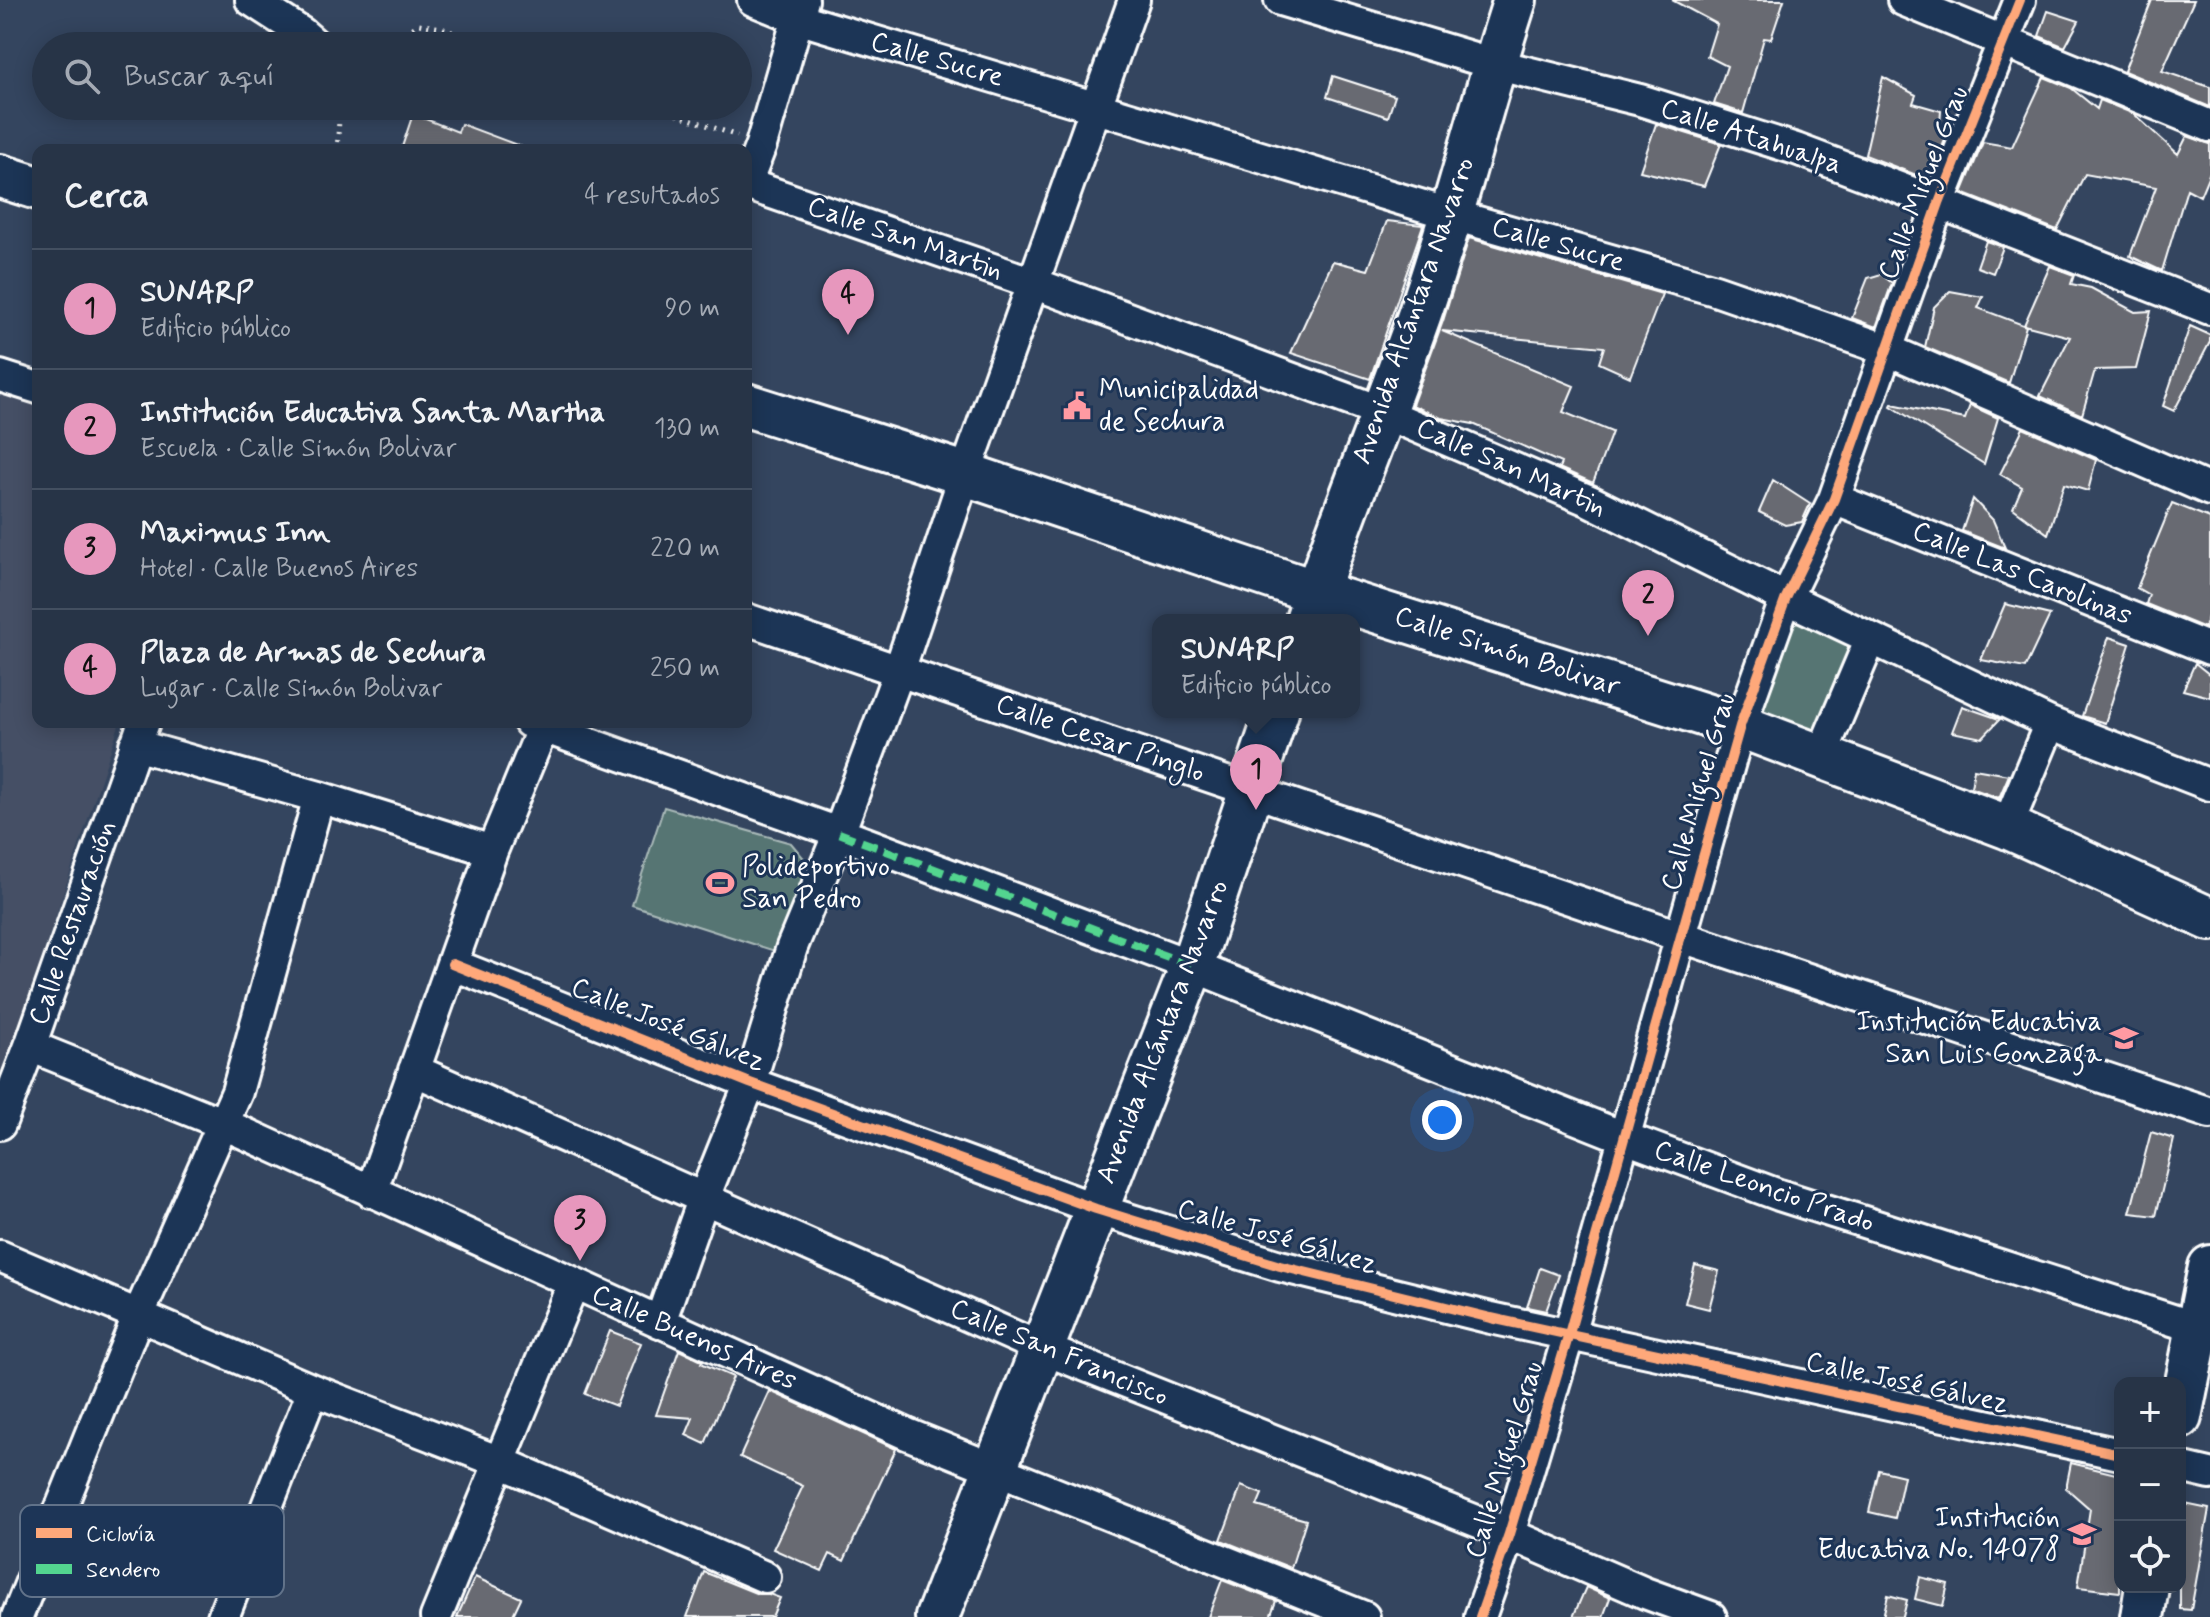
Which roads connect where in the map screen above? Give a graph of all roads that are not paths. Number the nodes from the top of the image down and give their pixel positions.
1 (251, 0) edge
2 (753, 0) edge
3 (1134, 0) edge
4 (1280, 0) edge
5 (1515, 0) edge
6 (1903, 0) edge
7 (2020, 0) edge
8 (800, 9) edge
9 (300, 32) edge
10 (2003, 42) junction
11 (1494, 64) junction
12 (1096, 107) junction
13 (2210, 126) edge
14 (752, 168) edge
15 (0, 176) edge
16 (32, 186) edge
17 (752, 186) edge
18 (1939, 203) junction
19 (1450, 214) junction
20 (1033, 283) junction
21 (2210, 309) edge
22 (1888, 350) junction
23 (0, 376) edge
24 (32, 386) edge
25 (752, 407) edge
26 (1382, 412) junction
27 (965, 474) junction
28 (2210, 490) edge
29 (1834, 499) junction
30 (1786, 598) junction
31 (1312, 606) edge
32 (1341, 614) edge
33 (1360, 619) edge
34 (752, 621) edge
35 (1871, 638) junction
36 (2210, 649) edge
37 (899, 671) junction
38 (1275, 718) edge
39 (2050, 723) junction
40 (1740, 726) junction
41 (538, 728) edge
42 (550, 728) edge
43 (139, 733) edge
44 (1821, 756) junction
45 (2210, 785) edge
46 (1250, 791) junction
47 (319, 797) junction
48 (2007, 827) junction
49 (839, 833) junction
50 (492, 851) junction
51 (2210, 919) edge
52 (1682, 937) junction
53 (452, 964) junction
54 (1192, 966) junction
55 (30, 1046) junction
56 (414, 1070) junction
57 (750, 1083) junction
58 (2210, 1113) edge
59 (0, 1124) edge
60 (224, 1124) junction
61 (1623, 1137) junction
62 (371, 1192) junction
63 (703, 1200) junction
64 (1096, 1209) junction
65 (0, 1256) edge
66 (2210, 1267) edge
67 (573, 1284) junction
68 (138, 1316) junction
69 (660, 1322) junction
70 (2204, 1330) edge
71 (1569, 1334) junction
72 (1041, 1348) junction
73 (313, 1390) junction
74 (2186, 1395) edge
75 (2114, 1453) edge
76 (500, 1462) junction
77 (2186, 1468) edge
78 (995, 1469) junction
79 (2210, 1474) edge
80 (62, 1505) edge
81 (267, 1505) edge
82 (1509, 1534) junction
83 (765, 1577) dead end
84 (2146, 1593) edge
85 (25, 1597) edge
86 (231, 1597) edge
87 (1640, 1605) edge
88 (17, 1617) edge
89 (223, 1617) edge
90 (436, 1617) edge
91 (937, 1617) edge
92 (1364, 1617) edge
93 (1480, 1617) edge
94 (1711, 1617) edge
95 (2142, 1617) edge

1 - 9 street
2 - 8 street, Calle Sucre
3 - 12 street
4 - 11 street, Calle Atahualpa
5 - 11 street, Avenida Alcántara Navarro
6 - 10 street
7 - 10 street, Calle Miguel Grau
8 - 12 street, Calle Sucre
8 - 14 street
10 - 13 street
10 - 18 street, Calle Miguel Grau
11 - 18 street, Calle Atahualpa
11 - 19 street, Avenida Alcántara Navarro
12 - 19 street, Calle Sucre
12 - 20 street
15 - 16 street
17 - 20 street, Calle San Martin
18 - 21 street, Calle Atahualpa
18 - 22 street, Calle Miguel Grau
19 - 22 street, Calle Sucre
19 - 26 street, Avenida Alcántara Navarro
20 - 26 street, Calle San Martin
20 - 27 street
22 - 28 street, Calle Sucre
22 - 29 street, Calle Miguel Grau
23 - 24 street
25 - 27 street, Calle Simón Bolivar
26 - 30 street, Calle San Martin
26 - 31 street, Avenida Alcántara Navarro
27 - 31 street, Calle Simón Bolivar
27 - 37 street
29 - 30 street, Calle Miguel Grau
29 - 36 street, Calle Las Carolinas
30 - 35 street, Calle San Martin
30 - 40 street, Calle Miguel Grau
31 - 32 street, Calle Simón Bolivar
33 - 40 street, Calle Simón Bolivar
34 - 37 street, Calle Cesar Pinglo
35 - 39 street, Calle San Martin
35 - 44 street
37 - 46 street, Calle Cesar Pinglo
37 - 49 street
38 - 46 street, Avenida Alcántara Navarro
39 - 45 street, Calle San Martin
39 - 48 street
40 - 44 street, Calle Simón Bolivar
40 - 52 street, Calle Miguel Grau
41 - 50 street
42 - 49 street
43 - 47 street
43 - 55 street, Calle Restauración
44 - 48 street, Calle Simón Bolivar
46 - 52 street, Calle Cesar Pinglo
46 - 54 street, Avenida Alcántara Navarro
47 - 50 street
47 - 60 street
48 - 51 street, Calle Simón Bolivar
49 - 54 street, Calle Leoncio Prado
49 - 57 street
50 - 53 street
52 - 58 street, Calle Cesar Pinglo
52 - 61 street, Calle Miguel Grau
53 - 56 street
53 - 57 street, Calle José Gálvez
54 - 61 street, Calle Leoncio Prado
54 - 64 street, Avenida Alcántara Navarro
55 - 59 street, Calle Restauración
55 - 60 street, Calle Buenos Aires
56 - 62 street
56 - 63 street, Calle San Francisco
57 - 63 street
57 - 64 street, Calle José Gálvez
60 - 62 street, Calle Buenos Aires
60 - 68 street
61 - 70 street, Calle Leoncio Prado
61 - 71 street, Calle Miguel Grau
62 - 67 street, Calle Buenos Aires
63 - 69 street
63 - 72 street, Calle San Francisco
64 - 71 street, Calle José Gálvez
64 - 72 street, Avenida Alcántara Navarro
65 - 68 street
66 - 70 street
67 - 69 street, Calle Buenos Aires
67 - 76 street
68 - 73 street
68 - 80 street
69 - 78 street, Calle Buenos Aires
70 - 74 street
71 - 75 street, Calle José Gálvez
71 - 82 street, Calle Miguel Grau
72 - 78 street, Avenida Alcántara Navarro
72 - 82 street, Calle San Francisco
73 - 76 street
73 - 81 street
76 - 83 street
76 - 90 street
77 - 79 street
78 - 91 street, Avenida Alcántara Navarro
78 - 92 street, Calle Buenos Aires
82 - 87 street, Calle San Francisco
82 - 93 street, Calle Miguel Grau
84 - 95 street
85 - 88 street
86 - 89 street
87 - 94 street, Calle San Francisco

